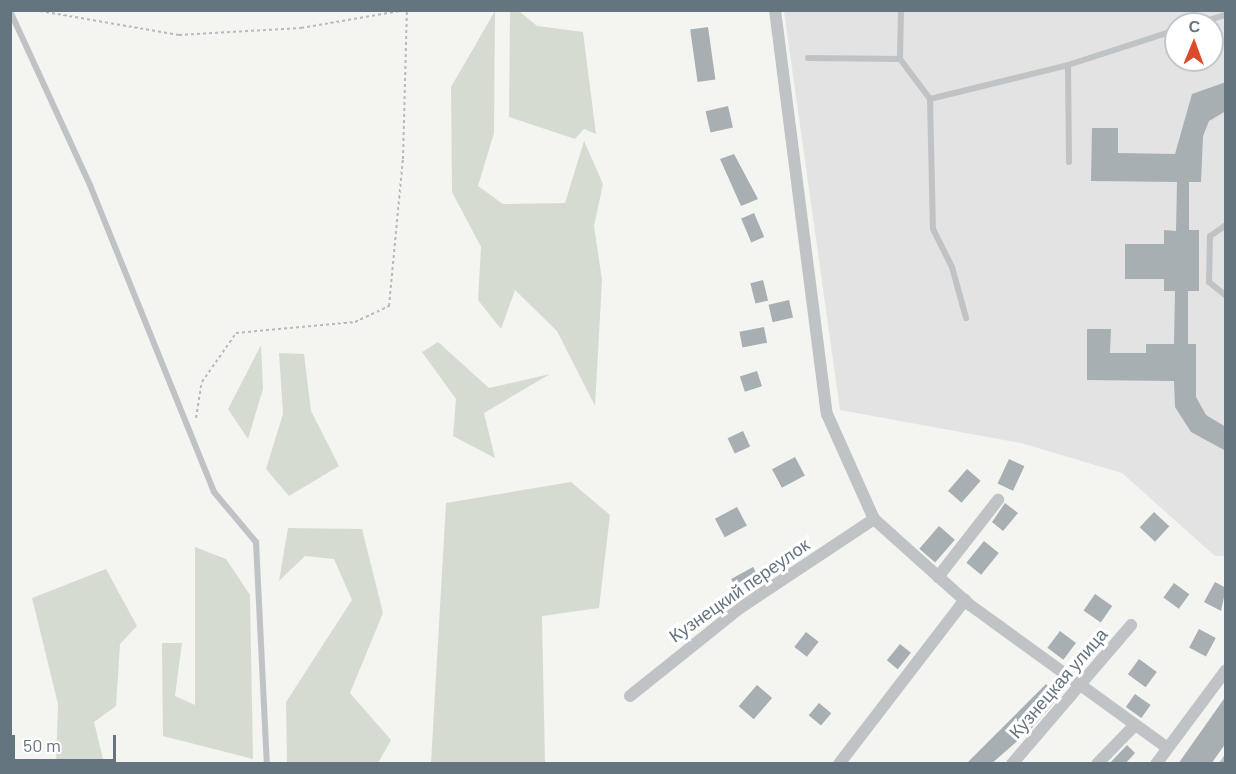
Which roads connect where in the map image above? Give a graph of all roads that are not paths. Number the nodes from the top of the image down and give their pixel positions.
1 (775, 10) edge
2 (901, 10) edge
3 (10, 11) edge
4 (1164, 34) edge
5 (808, 58) dead end
6 (900, 59) junction
7 (1068, 65) junction
8 (930, 99) junction
9 (1069, 162) dead end
10 (1226, 225) edge
11 (1226, 296) edge
12 (966, 318) dead end
13 (998, 500) dead end
14 (873, 519) junction
15 (938, 577) junction
16 (965, 600) junction
17 (1131, 626) dead end
18 (1226, 670) edge
19 (1079, 686) junction
20 (630, 696) dead end
21 (1133, 727) junction
22 (1166, 747) junction
23 (1226, 758) edge
24 (267, 764) edge
25 (839, 764) edge
26 (1012, 764) edge
27 (1097, 764) edge
28 (1156, 764) edge
29 (1222, 764) edge

1 - 14 street
2 - 6 lane
3 - 24 lane
4 - 7 lane
5 - 6 lane
6 - 8 lane
7 - 8 lane
7 - 9 lane
8 - 12 lane
10 - 11 lane
13 - 15 street
14 - 15 street
14 - 20 street, Кузнецкий переулок
15 - 16 street
16 - 19 street
16 - 25 street
17 - 19 street, Кузнецкая улица
18 - 22 street
19 - 21 street
19 - 26 street, Кузнецкая улица
21 - 22 street
21 - 27 street
22 - 28 street
23 - 29 lane

